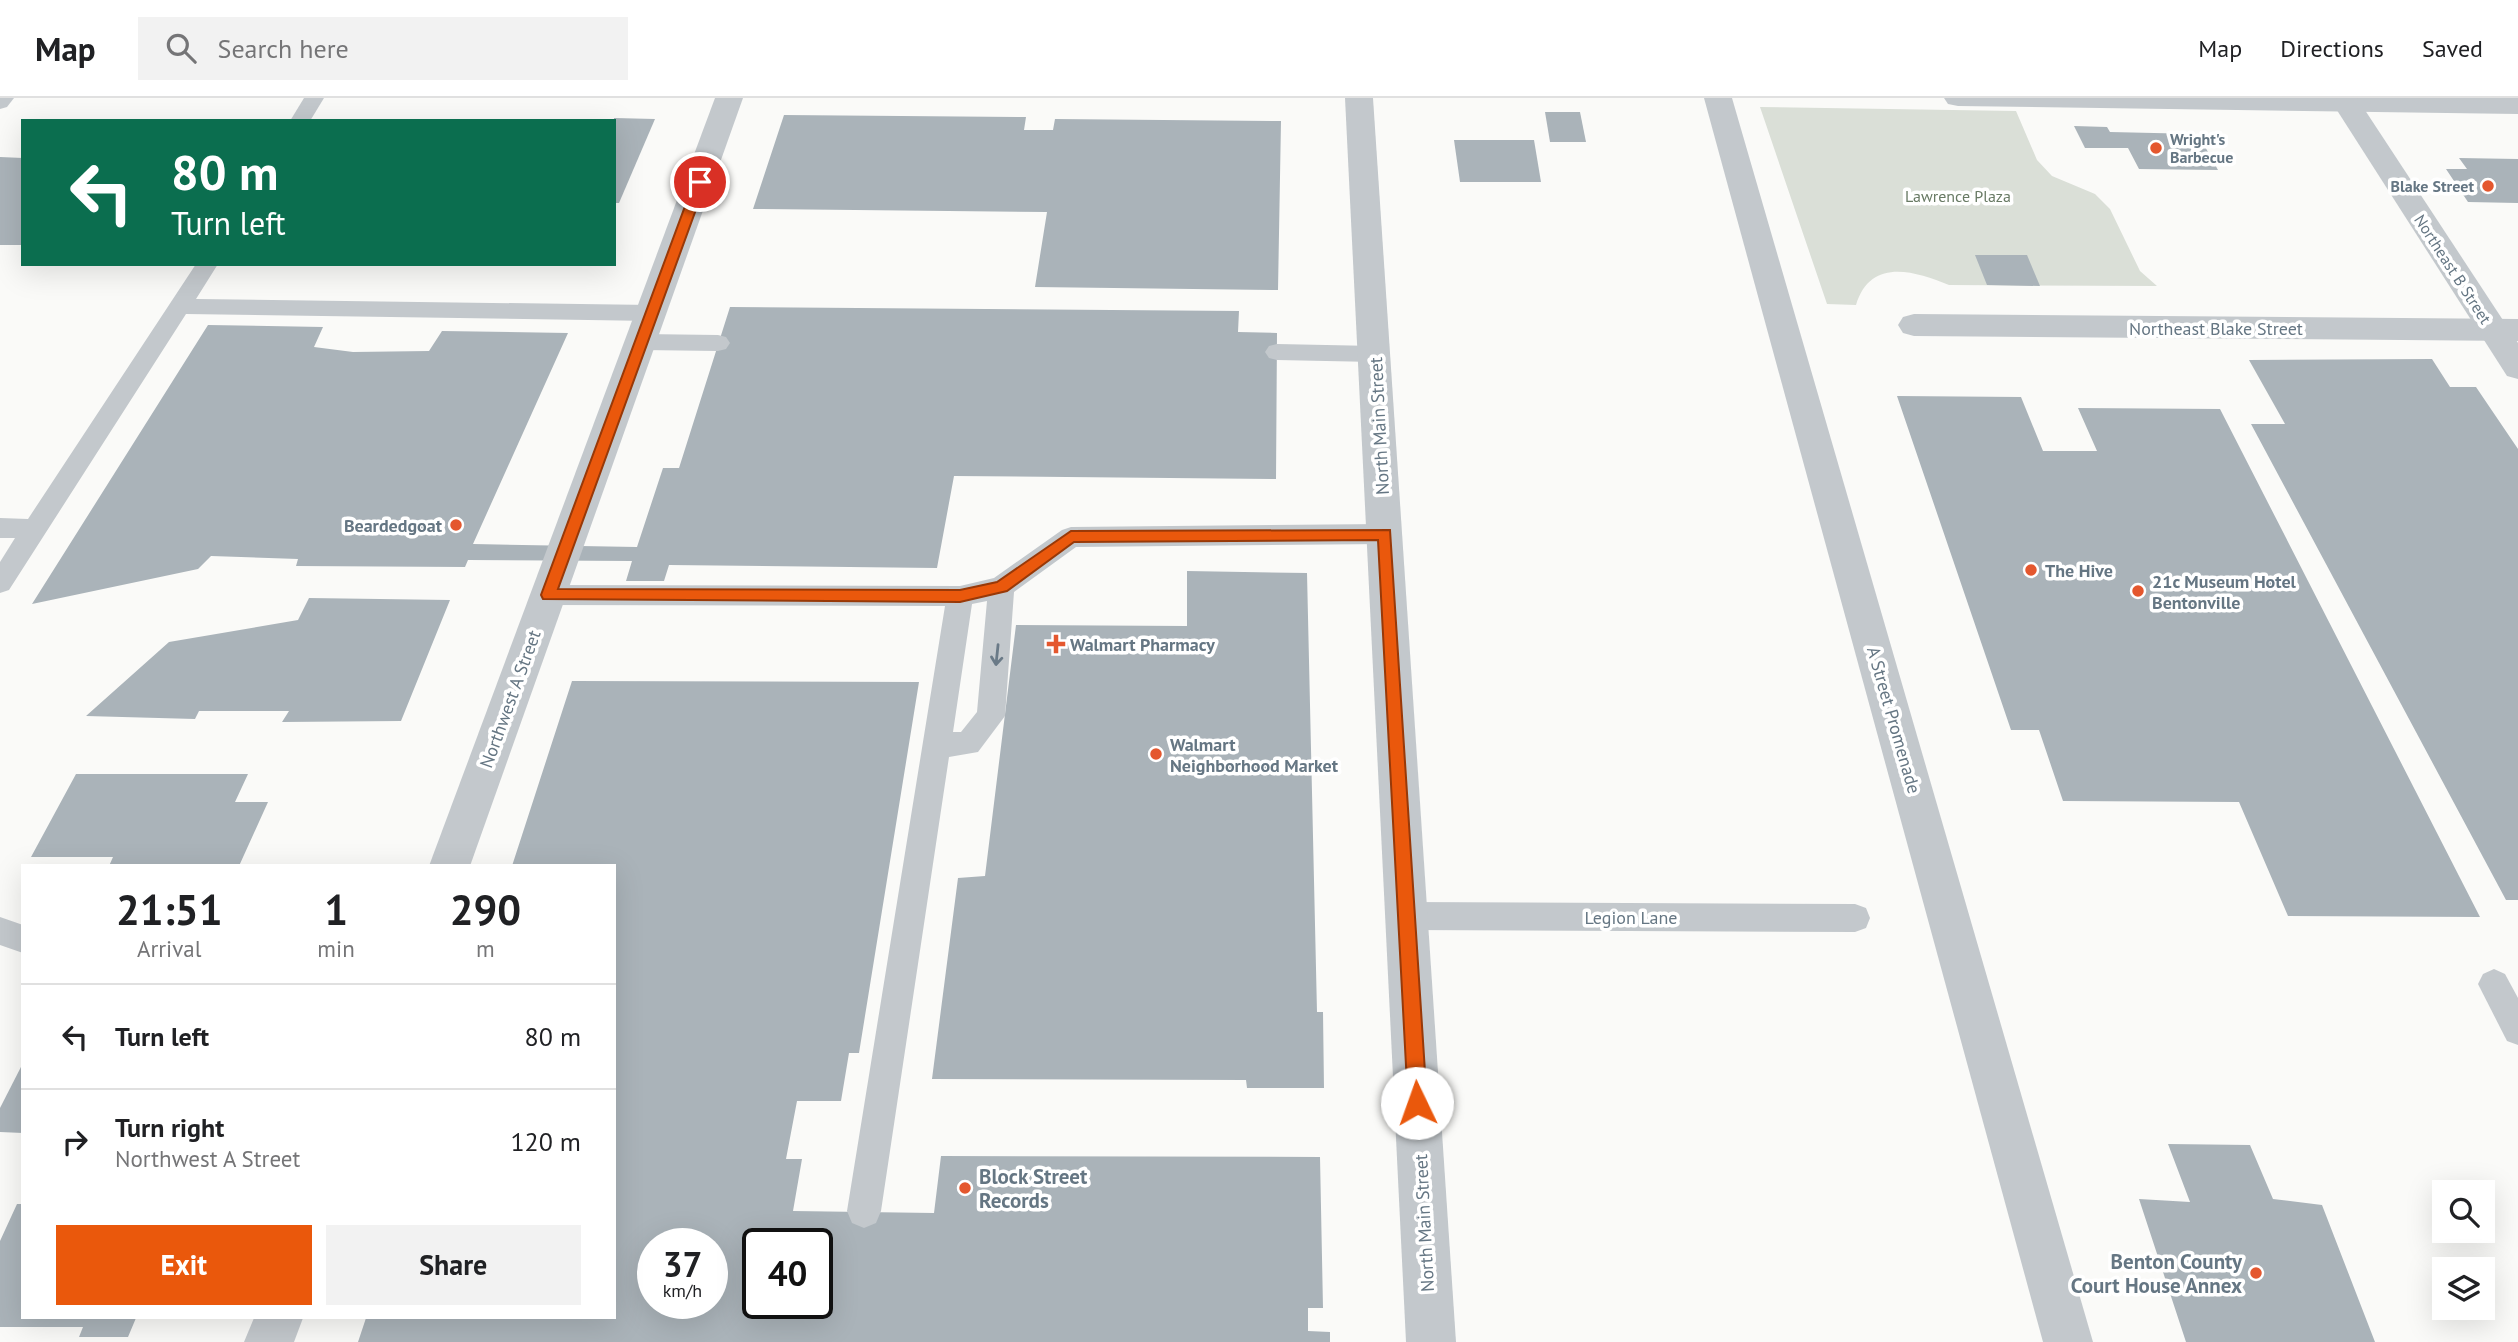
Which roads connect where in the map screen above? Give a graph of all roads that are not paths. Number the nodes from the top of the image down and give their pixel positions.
1 (4, 98) edge
2 (314, 98) edge
3 (729, 98) edge
4 (1359, 98) edge
5 (1718, 98) edge
6 (1958, 98) edge
7 (2002, 98) edge
8 (2346, 101) edge
9 (0, 103) edge
10 (2518, 106) edge
11 (301, 119) edge
12 (206, 266) edge
13 (180, 306) junction
14 (1914, 325) dead end
15 (647, 328) junction
16 (2505, 330) edge
17 (718, 344) dead end
18 (1277, 352) dead end
19 (1375, 354) junction
20 (2518, 368) edge
21 (0, 528) edge
22 (35, 529) junction
23 (1385, 534) junction
24 (0, 583) edge
25 (1001, 587) junction
26 (549, 595) junction
27 (960, 596) junction
28 (937, 745) junction
29 (450, 864) edge
30 (1406, 916) junction
31 (1855, 918) dead end
32 (0, 931) edge
33 (21, 938) edge
34 (2494, 984) dead end
35 (2518, 1030) edge
36 (864, 1211) dead end
37 (278, 1319) edge
38 (269, 1342) edge
39 (1431, 1342) edge
40 (2068, 1342) edge

1 - 9 lane
2 - 11 lane
3 - 15 street, Northwest A Street
4 - 19 street, North Main Street
5 - 40 street, A Street Promenade
6 - 7 street
7 - 8 street
8 - 10 street
8 - 16 street, Northeast B Street
12 - 13 lane
13 - 15 lane
13 - 22 lane
14 - 16 street, Northeast Blake Street
15 - 17 lane
15 - 26 street, Northwest A Street
16 - 20 street, Northeast B Street
18 - 19 lane
19 - 23 street, North Main Street
21 - 22 lane
22 - 24 lane
23 - 25 lane
23 - 30 street, North Main Street
25 - 27 lane
25 -> 28 lane
26 - 27 lane
26 - 29 street, Northwest A Street
27 - 28 lane
28 - 36 lane
30 - 31 lane, Legion Lane
30 - 39 street, North Main Street
32 - 33 lane
34 - 35 lane
37 - 38 street

